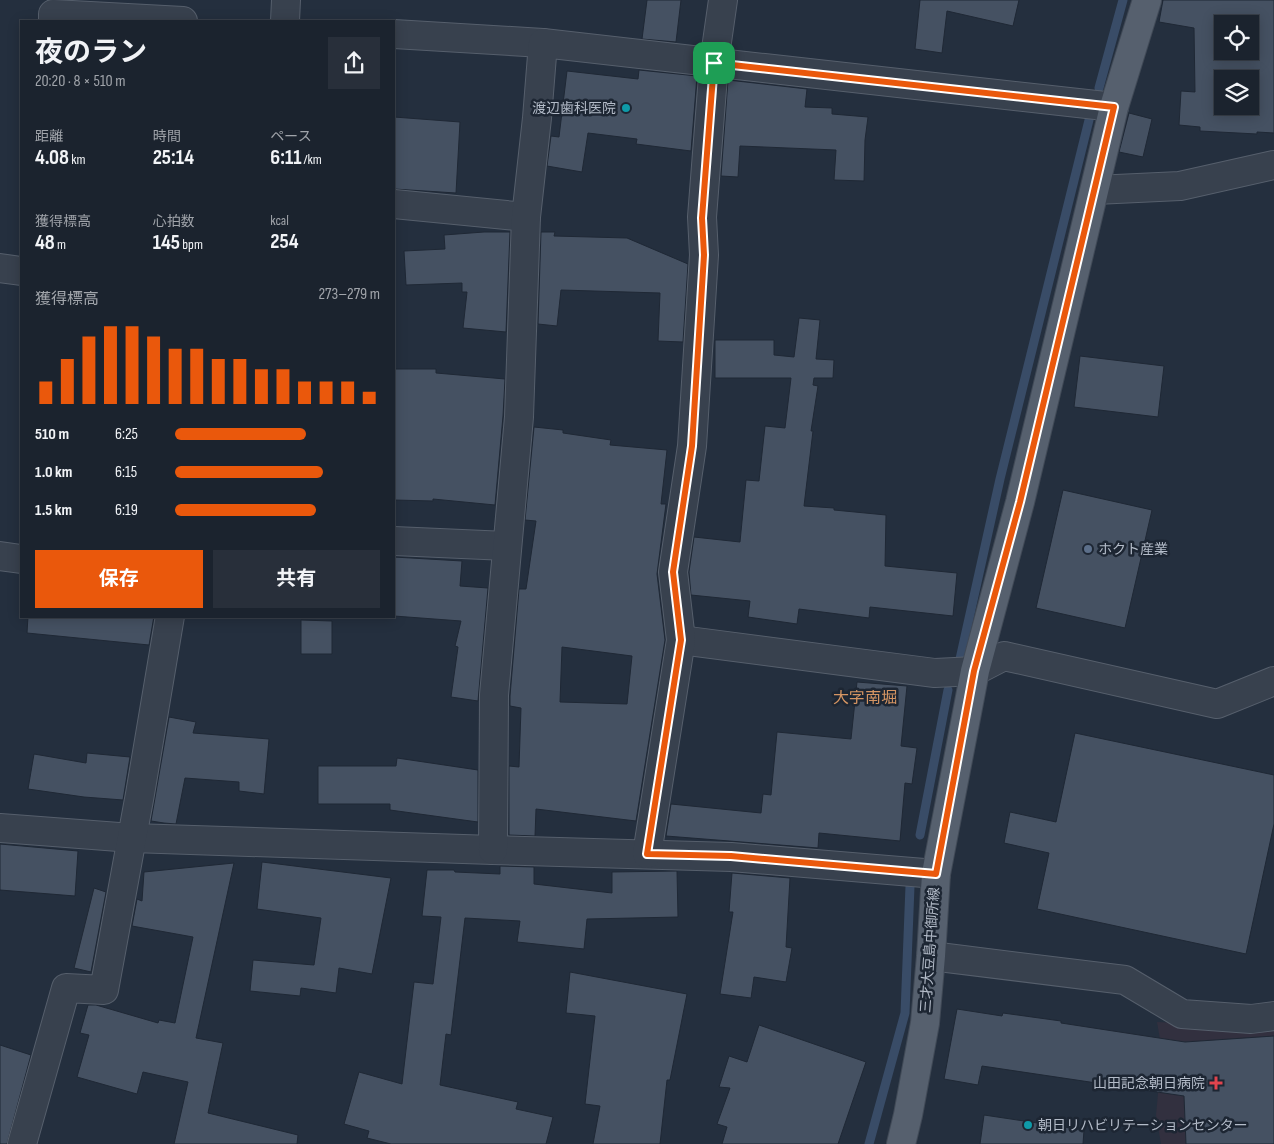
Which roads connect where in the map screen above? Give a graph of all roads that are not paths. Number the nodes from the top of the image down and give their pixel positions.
1 (286, 0) edge
2 (723, 0) edge
3 (1148, 0) edge
4 (53, 20) edge
5 (164, 20) edge
6 (285, 20) edge
7 (395, 34) edge
8 (544, 43) junction
9 (714, 63) junction
10 (1114, 107) junction
11 (1274, 165) edge
12 (1095, 190) junction
13 (395, 204) edge
14 (526, 217) junction
15 (0, 268) edge
16 (20, 271) edge
17 (395, 541) edge
18 (507, 546) junction
19 (0, 556) edge
20 (20, 559) edge
21 (170, 618) edge
22 (681, 640) junction
23 (974, 671) junction
24 (1274, 681) edge
25 (0, 828) edge
26 (132, 838) junction
27 (493, 850) junction
28 (647, 854) junction
29 (936, 874) junction
30 (931, 956) junction
31 (1274, 1016) edge
32 (22, 1144) edge
33 (901, 1144) edge

1 - 6 street
2 - 9 street
3 - 10 main road, 三才大豆島中御所線
4 - 5 street
7 - 8 street
8 - 9 street
8 - 14 street
9 - 10 street
9 - 22 street
10 - 12 main road, 三才大豆島中御所線
11 - 12 street
12 - 23 main road, 三才大豆島中御所線
13 - 14 street
14 - 18 street
15 - 16 street
17 - 18 street
18 - 27 street
19 - 20 street
21 - 26 street
22 - 23 street
22 - 28 street
23 - 24 street
23 - 29 main road, 三才大豆島中御所線
25 - 26 street
26 - 27 street
26 - 32 street
27 - 28 street
28 - 29 street
29 - 30 main road, 三才大豆島中御所線
30 - 31 street
30 - 33 main road, 三才大豆島中御所線

